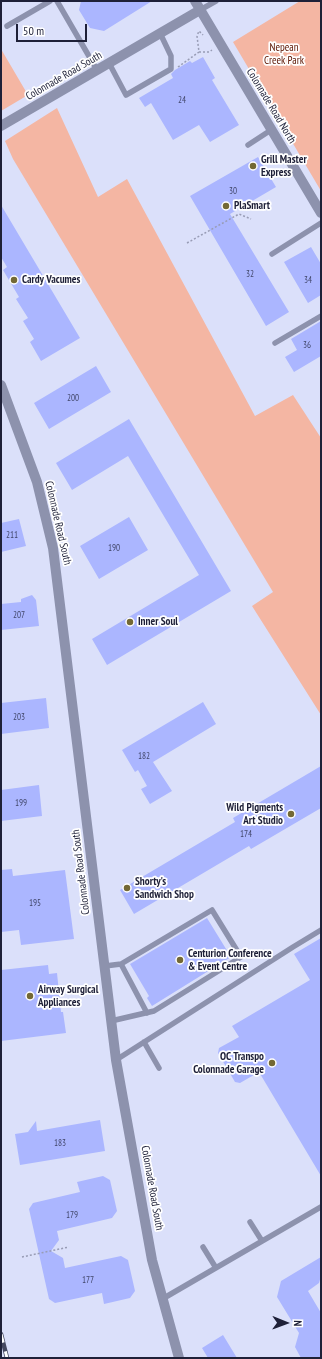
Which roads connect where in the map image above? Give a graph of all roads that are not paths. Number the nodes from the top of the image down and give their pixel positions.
1 (50, 1) edge
2 (57, 1) edge
3 (216, 1) edge
4 (198, 5) edge
5 (7, 26) dead end
6 (160, 33) junction
7 (109, 64) junction
8 (97, 70) junction
9 (1, 126) edge
10 (271, 130) junction
11 (248, 145) dead end
12 (321, 213) edge
13 (321, 223) edge
14 (272, 254) dead end
15 (321, 316) edge
16 (275, 343) dead end
17 (1, 385) edge
18 (321, 930) edge
19 (121, 964) junction
20 (105, 966) junction
21 (147, 1013) junction
22 (111, 1021) junction
23 (144, 1042) junction
24 (116, 1060) junction
25 (159, 1068) dead end
26 (321, 1207) edge
27 (250, 1222) dead end
28 (262, 1241) junction
29 (203, 1247) dead end
30 (216, 1268) junction
31 (164, 1298) junction
32 (179, 1358) edge

1 - 5 lane
2 - 8 lane
3 - 4 lane
4 - 6 street, Colonnade Road South
4 - 10 street, Colonnade Road North
6 - 7 street, Colonnade Road South
6 - 7 lane
7 - 8 street, Colonnade Road South
8 - 9 street, Colonnade Road South
10 - 11 lane
10 - 12 street, Colonnade Road North
13 - 14 lane
15 - 16 lane
17 - 20 street, Colonnade Road South
18 - 23 lane
19 - 20 lane
19 - 21 lane
19 - 21 lane
20 - 22 street, Colonnade Road South
21 - 22 lane
22 - 24 street, Colonnade Road South
23 - 24 lane
23 - 25 lane
24 - 31 street, Colonnade Road South
26 - 28 lane
27 - 28 lane
28 - 30 lane
29 - 30 lane
30 - 31 lane
31 - 32 street, Colonnade Road South

